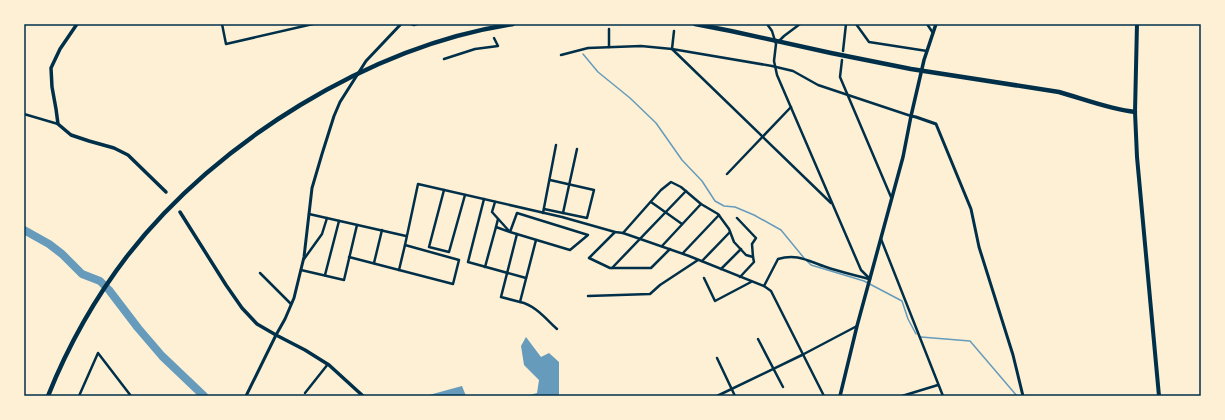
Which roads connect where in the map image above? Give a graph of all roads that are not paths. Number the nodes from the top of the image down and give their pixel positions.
1 (78, 24) edge
2 (222, 24) edge
3 (308, 24) edge
4 (313, 24) edge
5 (400, 24) edge
6 (411, 24) edge
7 (417, 24) edge
8 (513, 24) edge
9 (695, 24) edge
10 (763, 24) edge
11 (800, 24) edge
12 (846, 24) edge
13 (856, 24) edge
14 (927, 24) edge
15 (936, 24) edge
16 (1137, 24) edge
17 (768, 25) edge
18 (609, 29) dead end
19 (674, 31) dead end
20 (933, 32) junction
21 (494, 38) dead end
22 (776, 44) junction
23 (609, 47) junction
24 (672, 49) junction
25 (843, 51) dead end
26 (927, 51) junction
27 (562, 55) dead end
28 (444, 59) dead end
29 (842, 60) dead end
30 (775, 66) junction
31 (847, 95) junction
32 (791, 106) junction
33 (1135, 112) junction
34 (24, 114) edge
35 (911, 116) junction
36 (58, 124) junction
37 (763, 137) junction
38 (556, 145) dead end
39 (577, 149) dead end
40 (727, 174) dead end
41 (550, 180) junction
42 (569, 184) junction
43 (444, 190) junction
44 (686, 191) junction
45 (166, 192) dead end
46 (465, 195) junction
47 (892, 198) junction
48 (484, 199) junction
49 (495, 202) junction
50 (650, 202) junction
51 (701, 204) junction
52 (833, 205) junction
53 (544, 209) junction
54 (180, 212) dead end
55 (543, 213) junction
56 (564, 213) junction
57 (665, 213) junction
58 (309, 214) junction
59 (719, 215) junction
60 (326, 218) junction
61 (737, 218) dead end
62 (498, 219) junction
63 (339, 221) junction
64 (682, 224) junction
65 (357, 225) junction
66 (496, 228) junction
67 (382, 230) junction
68 (510, 232) junction
69 (615, 232) junction
70 (623, 232) junction
71 (730, 232) junction
72 (517, 234) junction
73 (406, 236) junction
74 (640, 238) junction
75 (881, 239) junction
76 (536, 240) junction
77 (405, 245) junction
78 (662, 246) junction
79 (670, 249) junction
80 (741, 249) junction
81 (682, 253) junction
82 (349, 257) junction
83 (753, 257) junction
84 (304, 260) junction
85 (700, 260) junction
86 (374, 264) junction
87 (485, 267) junction
88 (612, 268) junction
89 (721, 269) junction
90 (301, 270) junction
91 (399, 270) junction
92 (260, 273) dead end
93 (507, 273) junction
94 (325, 275) junction
95 (740, 277) junction
96 (526, 278) junction
97 (704, 278) dead end
98 (870, 280) junction
99 (752, 282) junction
100 (764, 286) junction
101 (588, 296) dead end
102 (520, 302) junction
103 (291, 304) junction
104 (857, 326) junction
105 (556, 329) dead end
106 (276, 335) junction
107 (758, 339) dead end
108 (802, 354) junction
109 (717, 358) dead end
110 (328, 364) junction
111 (773, 369) junction
112 (938, 385) junction
113 (783, 387) dead end
114 (732, 389) junction
115 (305, 393) dead end
116 (48, 396) edge
117 (79, 396) edge
118 (131, 396) edge
119 (246, 396) edge
120 (363, 396) edge
121 (717, 396) edge
122 (735, 396) edge
123 (824, 396) edge
124 (840, 396) edge
125 (902, 396) edge
126 (942, 396) edge
127 (1023, 396) edge
128 (1159, 396) edge

1 - 36 main road
2 - 3 street
3 - 4 street
5 - 58 street
6 - 7 street
8 - 116 highway
9 - 33 highway
10 - 17 street
11 - 22 street
12 - 25 street
13 - 26 street
14 - 20 street
15 - 20 main road
16 - 33 highway
17 - 22 street
18 - 23 street
19 - 24 street
20 - 26 main road
21 - 28 street
22 - 30 street
23 - 24 street
23 - 27 street
24 - 30 street
24 - 37 street
26 - 35 main road
29 - 31 street
30 - 31 street
30 - 32 street
31 - 35 street
31 - 47 street
32 - 37 street
32 - 52 street
33 - 128 highway
34 - 36 street
35 - 47 main road
35 - 127 street
36 - 45 main road
37 - 40 street
37 - 52 street
38 - 41 street
39 - 42 street
41 - 42 street
41 - 53 street
42 - 56 street
42 - 56 street
43 - 46 street
43 - 46 street
43 - 73 street
44 - 50 street
44 - 51 street
44 - 57 street
46 - 48 street
47 - 75 main road
48 - 49 street
48 - 87 street
49 - 55 street
49 - 62 street
50 - 57 street
50 - 70 street
51 - 59 street
51 - 64 street
52 - 98 street
53 - 55 street
53 - 56 street
54 - 106 main road
55 - 69 street
57 - 64 street
57 - 74 street
58 - 60 street
58 - 84 street
59 - 71 street
59 - 81 street
60 - 63 street
60 - 84 street
61 - 83 street
62 - 66 street
62 - 68 street
63 - 65 street
63 - 94 street
64 - 78 street
65 - 67 street
65 - 82 street
66 - 68 street
66 - 87 street
67 - 73 street
67 - 86 street
68 - 72 street
68 - 76 street
69 - 70 street
69 - 88 street
70 - 74 street
71 - 80 street
71 - 85 street
72 - 76 street
72 - 93 street
73 - 77 street
74 - 78 street
74 - 88 street
75 - 98 main road
75 - 112 street
76 - 96 street
77 - 91 street
77 - 91 street
78 - 79 street
79 - 81 street
79 - 88 street
80 - 83 street
80 - 89 street
81 - 85 street
82 - 86 street
82 - 94 street
83 - 95 street
84 - 90 street
85 - 89 street
85 - 101 street
86 - 91 street
87 - 93 street
89 - 95 street
90 - 94 street
90 - 103 street
92 - 103 street
93 - 96 street
93 - 102 street
95 - 99 street
96 - 102 street
97 - 99 street
98 - 100 street
98 - 104 main road
99 - 100 street
100 - 108 street
102 - 105 street
103 - 106 street
104 - 108 street
104 - 124 main road
106 - 110 main road
106 - 119 street
107 - 111 street
108 - 111 street
108 - 123 street
109 - 114 street
110 - 115 street
110 - 120 main road
111 - 113 street
111 - 114 street
112 - 125 street
112 - 126 street
114 - 121 street
114 - 122 street
117 - 118 street

